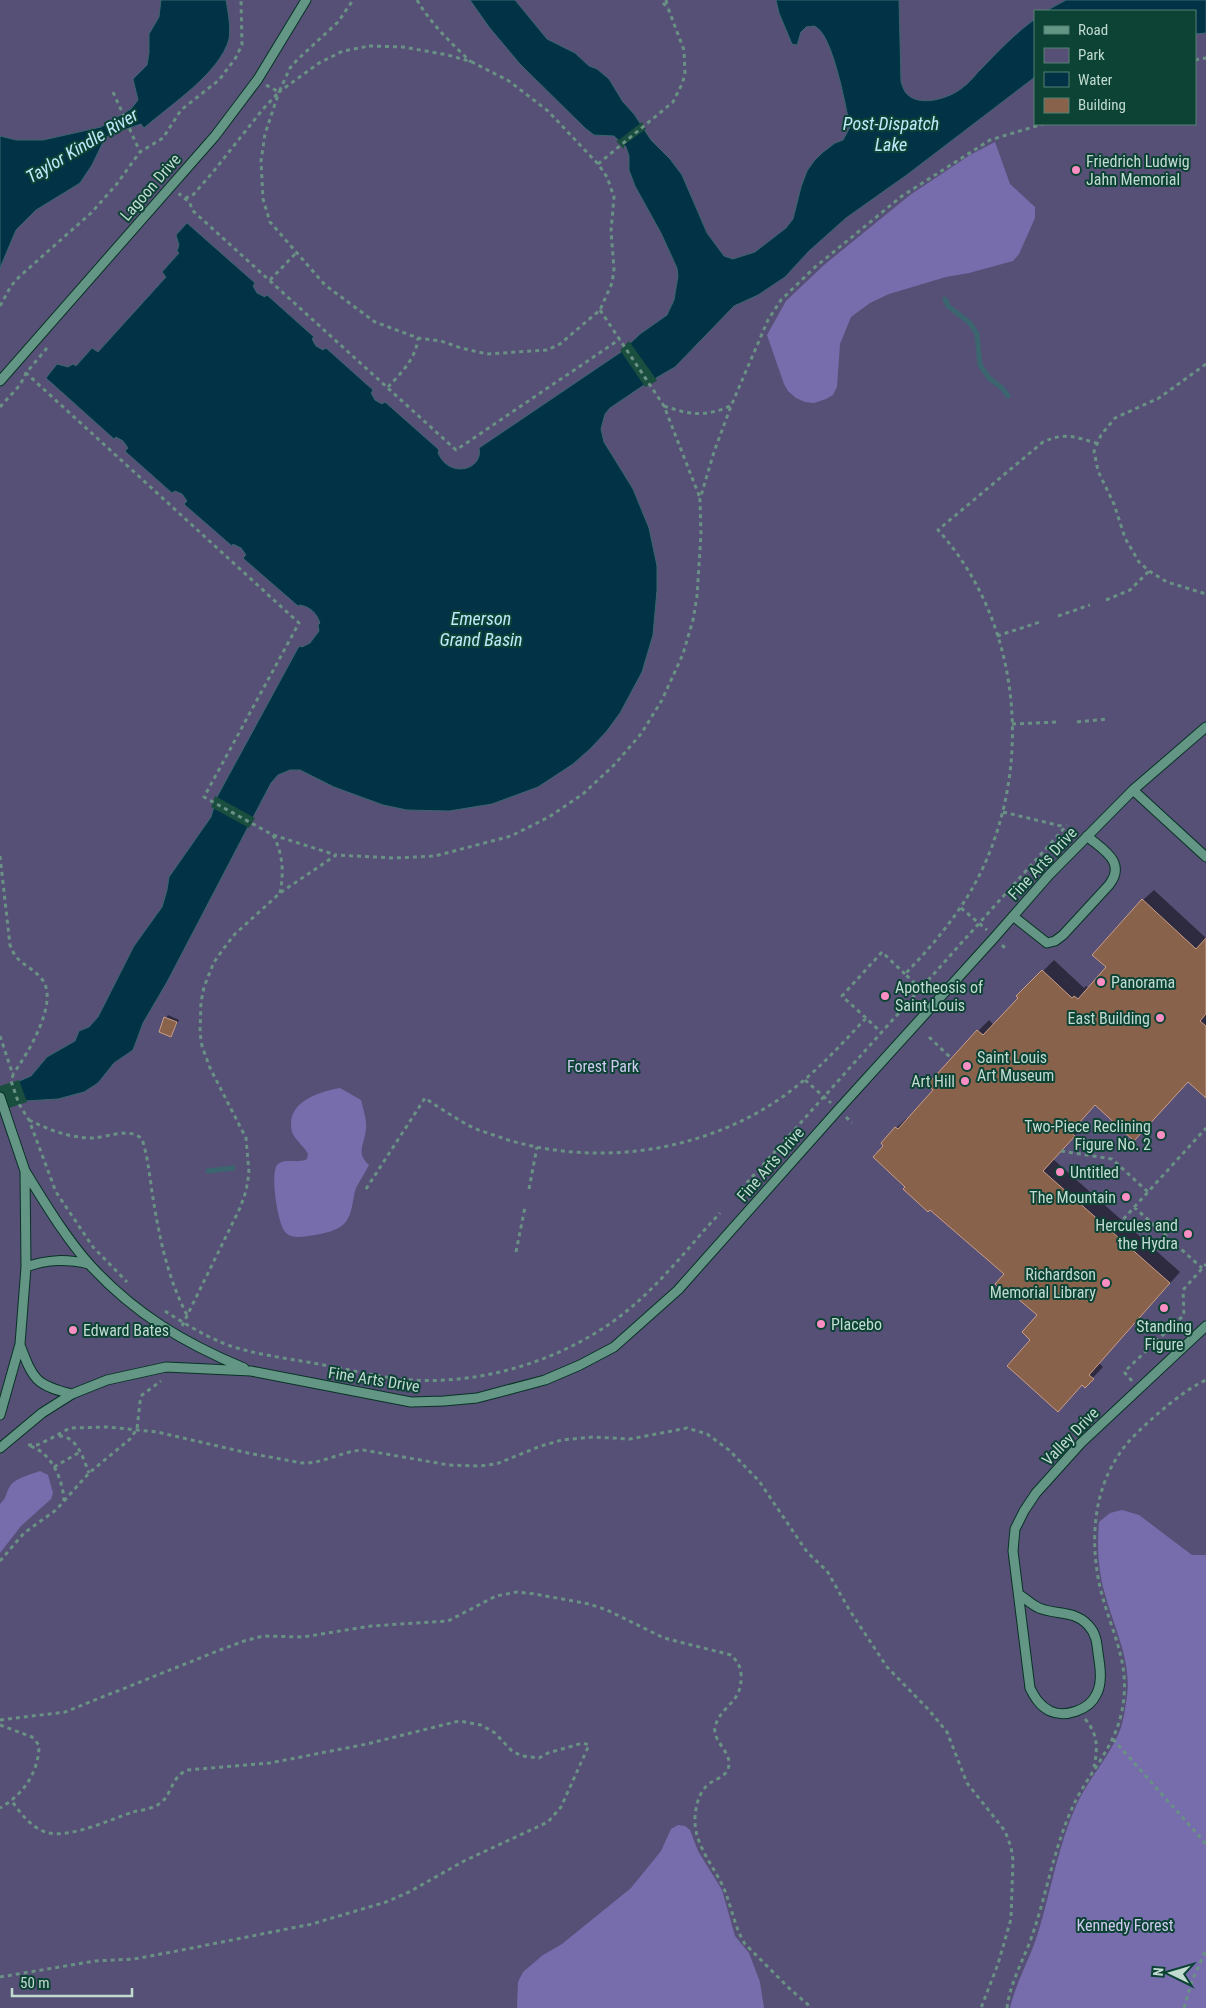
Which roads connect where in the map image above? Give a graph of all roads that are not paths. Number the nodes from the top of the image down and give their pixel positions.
1 (306, 0) edge
2 (0, 381) edge
3 (1206, 727) edge
4 (1133, 790) junction
5 (1087, 836) junction
6 (1206, 857) edge
7 (1013, 916) junction
8 (0, 1097) edge
9 (25, 1171) junction
10 (89, 1264) junction
11 (26, 1267) junction
12 (1206, 1326) edge
13 (20, 1344) junction
14 (251, 1371) junction
15 (72, 1394) junction
16 (0, 1416) edge
17 (0, 1448) edge
18 (1020, 1596) junction

1 - 2 street, Lagoon Drive
3 - 4 street, Fine Arts Drive
4 - 5 street, Fine Arts Drive
4 - 6 street
5 - 7 street, Fine Arts Drive
5 - 7 street
7 - 14 street, Fine Arts Drive
8 - 9 street
9 - 10 street, Fine Arts Drive
9 - 11 street
10 - 11 street
10 - 14 street, Fine Arts Drive
11 - 13 street
12 - 18 street, Valley Drive
13 - 15 street
13 - 16 street
14 - 15 street, Fine Arts Drive
15 - 17 street, Fine Arts Drive
18 - 18 street, Valley Drive

